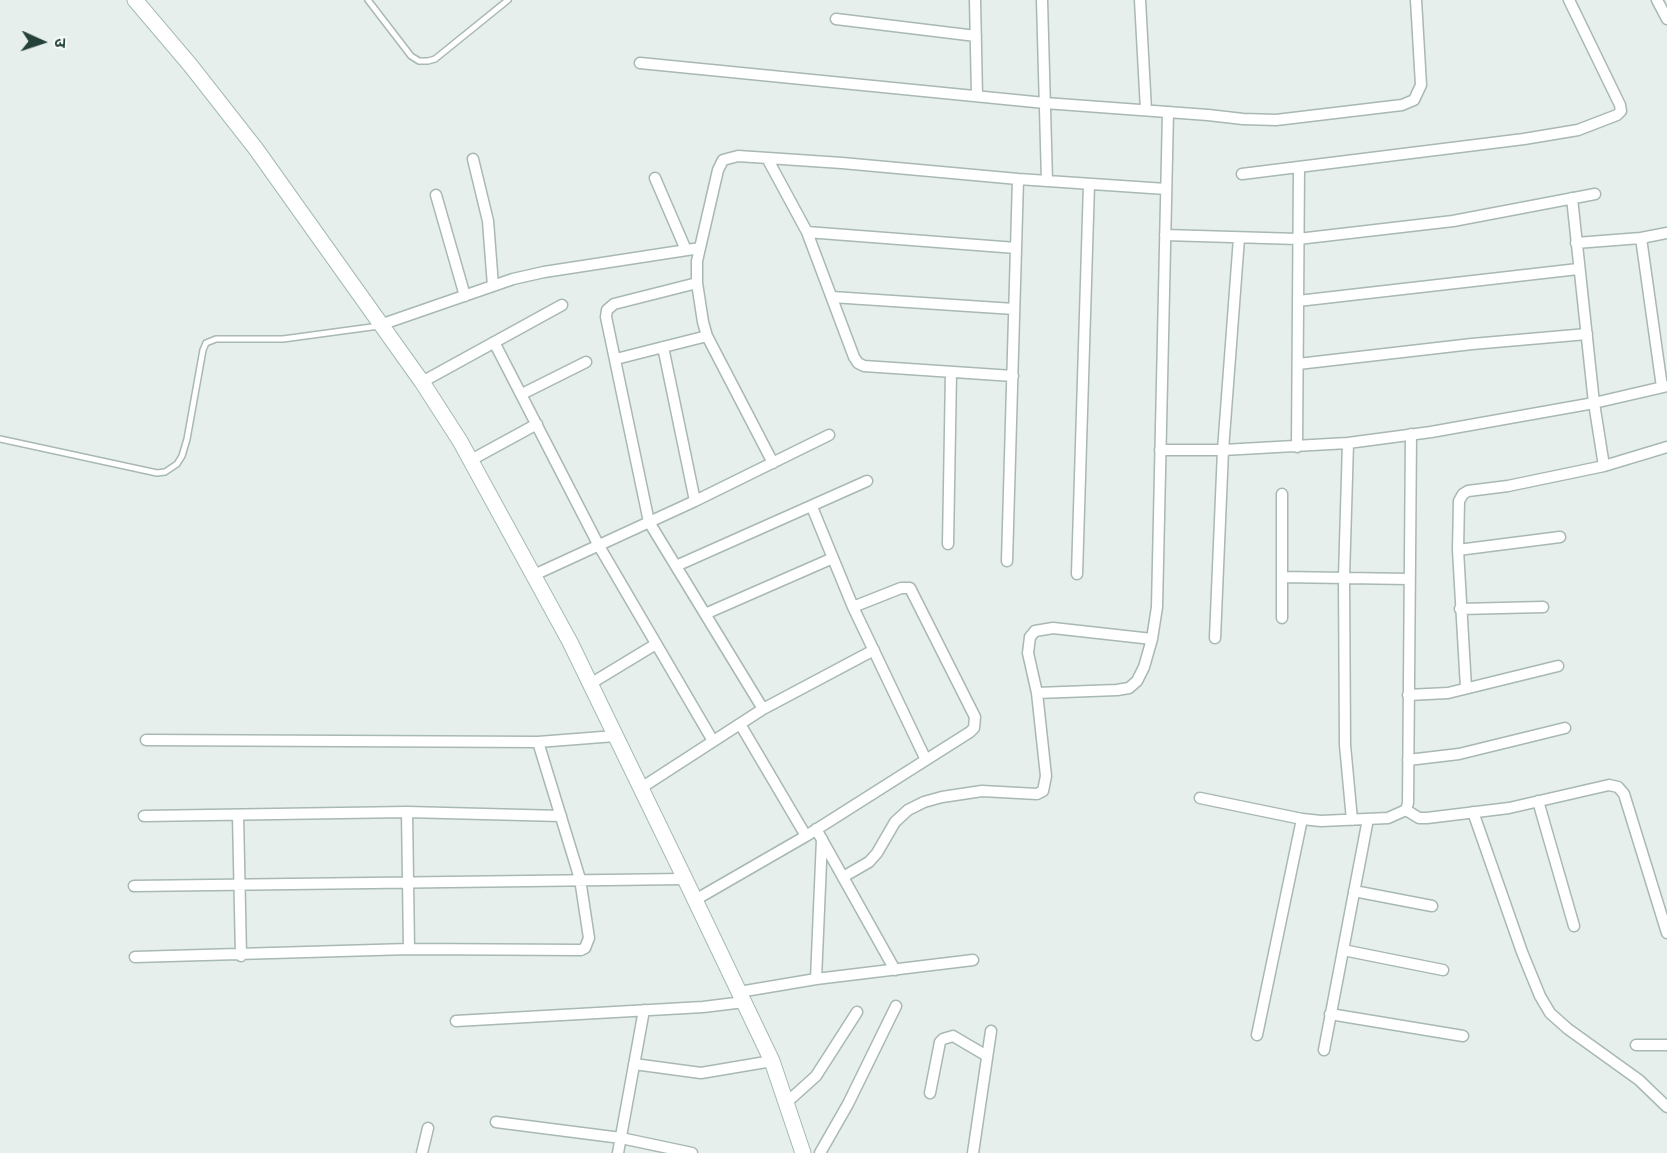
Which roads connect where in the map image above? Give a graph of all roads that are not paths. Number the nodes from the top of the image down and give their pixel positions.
1 (135, 0) edge
2 (368, 0) edge
3 (508, 0) edge
4 (975, 0) edge
5 (1042, 0) edge
6 (1140, 0) edge
7 (1416, 0) edge
8 (1569, 0) edge
9 (1656, 0) edge
10 (1667, 19) edge
11 (836, 20) dead end
12 (976, 36) junction
13 (640, 63) dead end
14 (977, 96) junction
15 (1045, 103) junction
16 (1146, 110) junction
17 (1168, 112) junction
18 (767, 158) junction
19 (474, 159) dead end
20 (1299, 167) junction
21 (1242, 174) dead end
22 (655, 178) dead end
23 (1018, 179) junction
24 (1047, 181) junction
25 (1089, 184) junction
26 (1166, 189) junction
27 (1595, 194) dead end
28 (436, 195) dead end
29 (1572, 198) junction
30 (807, 232) junction
31 (1667, 233) edge
32 (1165, 234) junction
33 (1239, 238) junction
34 (1641, 238) junction
35 (1298, 239) junction
36 (1576, 243) junction
37 (700, 248) junction
38 (1016, 248) junction
39 (686, 250) junction
40 (1578, 269) junction
41 (697, 284) junction
42 (493, 286) junction
43 (465, 296) junction
44 (832, 297) junction
45 (1298, 301) junction
46 (562, 305) dead end
47 (1014, 309) junction
48 (380, 325) junction
49 (1587, 334) junction
50 (707, 336) junction
51 (494, 342) junction
52 (663, 347) junction
53 (616, 359) junction
54 (586, 362) dead end
55 (1298, 364) junction
56 (951, 372) junction
57 (1012, 376) junction
58 (422, 382) junction
59 (1665, 386) edge
60 (522, 394) junction
61 (1594, 403) junction
62 (537, 424) junction
63 (1411, 434) junction
64 (829, 435) dead end
65 (0, 439) edge
66 (1348, 442) junction
67 (1297, 447) junction
68 (1667, 447) edge
69 (1160, 450) junction
70 (1223, 450) junction
71 (471, 460) junction
72 (773, 463) junction
73 (1604, 466) junction
74 (867, 481) dead end
75 (1282, 494) dead end
76 (695, 501) junction
77 (812, 507) junction
78 (649, 522) junction
79 (1560, 537) dead end
80 (948, 544) dead end
81 (599, 546) junction
82 (1458, 550) junction
83 (832, 558) junction
84 (1007, 561) dead end
85 (676, 567) junction
86 (1077, 574) dead end
87 (534, 576) junction
88 (1282, 577) junction
89 (1344, 577) junction
90 (1409, 579) junction
91 (854, 607) junction
92 (1543, 607) dead end
93 (1461, 609) junction
94 (705, 614) junction
95 (1282, 618) dead end
96 (1215, 638) dead end
97 (1152, 639) junction
98 (656, 644) junction
99 (874, 650) junction
100 (1558, 666) dead end
101 (590, 684) junction
102 (1466, 688) junction
103 (1037, 693) junction
104 (1408, 695) junction
105 (763, 709) junction
106 (740, 724) junction
107 (1565, 728) dead end
108 (615, 736) junction
109 (146, 741) dead end
110 (713, 741) junction
111 (538, 742) junction
112 (926, 760) junction
113 (1408, 760) junction
114 (641, 788) junction
115 (1200, 798) dead end
116 (1538, 801) junction
117 (407, 812) junction
118 (1473, 812) junction
119 (1401, 813) junction
120 (238, 815) junction
121 (144, 816) dead end
122 (561, 816) junction
123 (1302, 819) junction
124 (1368, 819) junction
125 (1352, 820) junction
126 (819, 834) junction
127 (806, 836) junction
128 (843, 878) junction
129 (580, 879) junction
130 (685, 879) junction
131 (409, 882) junction
132 (240, 885) junction
133 (134, 886) dead end
134 (1354, 891) junction
135 (695, 900) junction
136 (1432, 906) dead end
137 (1574, 926) dead end
138 (1667, 933) edge
139 (409, 949) junction
140 (1343, 950) junction
141 (241, 956) junction
142 (135, 957) dead end
143 (973, 960) dead end
144 (895, 970) junction
145 (1443, 970) dead end
146 (816, 979) junction
147 (742, 997) junction
148 (896, 1006) dead end
149 (644, 1010) junction
150 (857, 1011) dead end
151 (1330, 1014) junction
152 (456, 1021) dead end
153 (991, 1031) dead end
154 (1257, 1035) dead end
155 (1463, 1036) dead end
156 (1636, 1045) dead end
157 (1667, 1045) edge
158 (1324, 1050) dead end
159 (987, 1056) junction
160 (772, 1061) junction
161 (634, 1064) junction
162 (930, 1093) dead end
163 (786, 1103) junction
164 (1667, 1107) edge
165 (496, 1122) dead end
166 (428, 1128) dead end
167 (621, 1138) junction
168 (422, 1153) edge
169 (618, 1153) edge
170 (692, 1153) edge
171 (803, 1153) edge
172 (820, 1153) edge
173 (973, 1153) edge

1 - 48 main road
2 - 3 lane
4 - 12 street
5 - 15 street
6 - 16 street
7 - 17 street
8 - 20 street
9 - 10 street
11 - 12 street
12 - 14 street
13 - 14 street
14 - 15 street
15 - 16 street
15 - 24 street
16 - 17 street
17 - 26 street
18 - 23 street
18 - 30 street
18 - 37 street
19 - 42 street
20 - 21 street
20 - 35 street
22 - 39 street
23 - 24 street
23 - 38 street
24 - 25 street
25 - 26 street
25 - 86 street
26 - 32 street
27 - 29 street
28 - 43 street
29 - 35 street
29 - 36 street
30 - 38 street
30 - 44 street
31 - 34 street
32 - 33 street
32 - 69 street
33 - 35 street
33 - 70 street
34 - 36 street
34 - 59 street
35 - 45 street
36 - 40 street
37 - 39 street
37 - 41 street
38 - 47 street
39 - 42 street
40 - 45 street
40 - 49 street
41 - 50 street
41 - 53 street
42 - 43 street
43 - 48 street
44 - 47 street
44 - 56 street
45 - 55 street
46 - 51 street
47 - 57 street
48 - 58 main road
48 - 65 lane
49 - 55 street
49 - 61 street
50 - 52 street
50 - 72 street
51 - 58 street
51 - 60 street
52 - 53 street
52 - 76 street
53 - 78 street
54 - 60 street
55 - 67 street
56 - 57 street
56 - 80 street
57 - 84 street
58 - 71 main road
59 - 61 street
60 - 62 street
61 - 63 street
61 - 73 street
62 - 71 street
62 - 81 street
63 - 66 street
63 - 90 street
64 - 72 street
66 - 67 street
66 - 89 street
67 - 70 street
68 - 73 street
69 - 70 street
69 - 97 street
70 - 96 street
71 - 87 main road
72 - 76 street
73 - 82 street
74 - 77 street
75 - 88 street
76 - 78 street
77 - 83 street
77 - 85 street
78 - 81 street
78 - 85 street
79 - 82 street
81 - 87 street
81 - 98 street
82 - 93 street
83 - 91 street
83 - 94 street
85 - 94 street
87 - 101 main road
88 - 89 street
88 - 95 street
89 - 90 street
89 - 125 street
90 - 104 street
91 - 99 street
91 - 112 street
92 - 93 street
93 - 102 street
94 - 105 street
97 - 103 street
97 - 103 street
98 - 101 street
98 - 110 street
99 - 105 street
99 - 112 street
100 - 102 street
101 - 108 main road
102 - 104 street
103 - 128 street
104 - 113 street
105 - 106 street
106 - 110 street
106 - 127 street
107 - 113 street
108 - 111 street
108 - 114 main road
109 - 111 street
110 - 114 street
111 - 122 street
112 - 126 street
113 - 119 street
114 - 130 main road
115 - 123 street
116 - 118 street
116 - 137 street
116 - 138 street
117 - 120 street
117 - 122 street
117 - 131 street
118 - 119 street
118 - 164 street
119 - 124 street
120 - 121 street
120 - 132 street
122 - 129 street
123 - 125 street
123 - 154 street
124 - 125 street
124 - 134 street
126 - 127 street
126 - 128 street
126 - 146 street
127 - 135 street
128 - 144 street
129 - 130 street
129 - 131 street
129 - 139 street
130 - 135 main road
131 - 132 street
131 - 139 street
132 - 133 street
132 - 141 street
134 - 136 street
134 - 140 street
135 - 147 main road
139 - 141 street
140 - 145 street
140 - 151 street
141 - 142 street
143 - 144 street
144 - 146 street
146 - 147 street
147 - 149 street
147 - 160 main road
148 - 172 street
149 - 152 street
149 - 161 street
150 - 163 street
151 - 155 street
151 - 158 street
153 - 159 street
156 - 157 street
159 - 162 street
159 - 173 street
160 - 161 street
160 - 163 main road
161 - 167 street
163 - 171 main road
165 - 167 street
166 - 168 street
167 - 169 street
167 - 170 street

